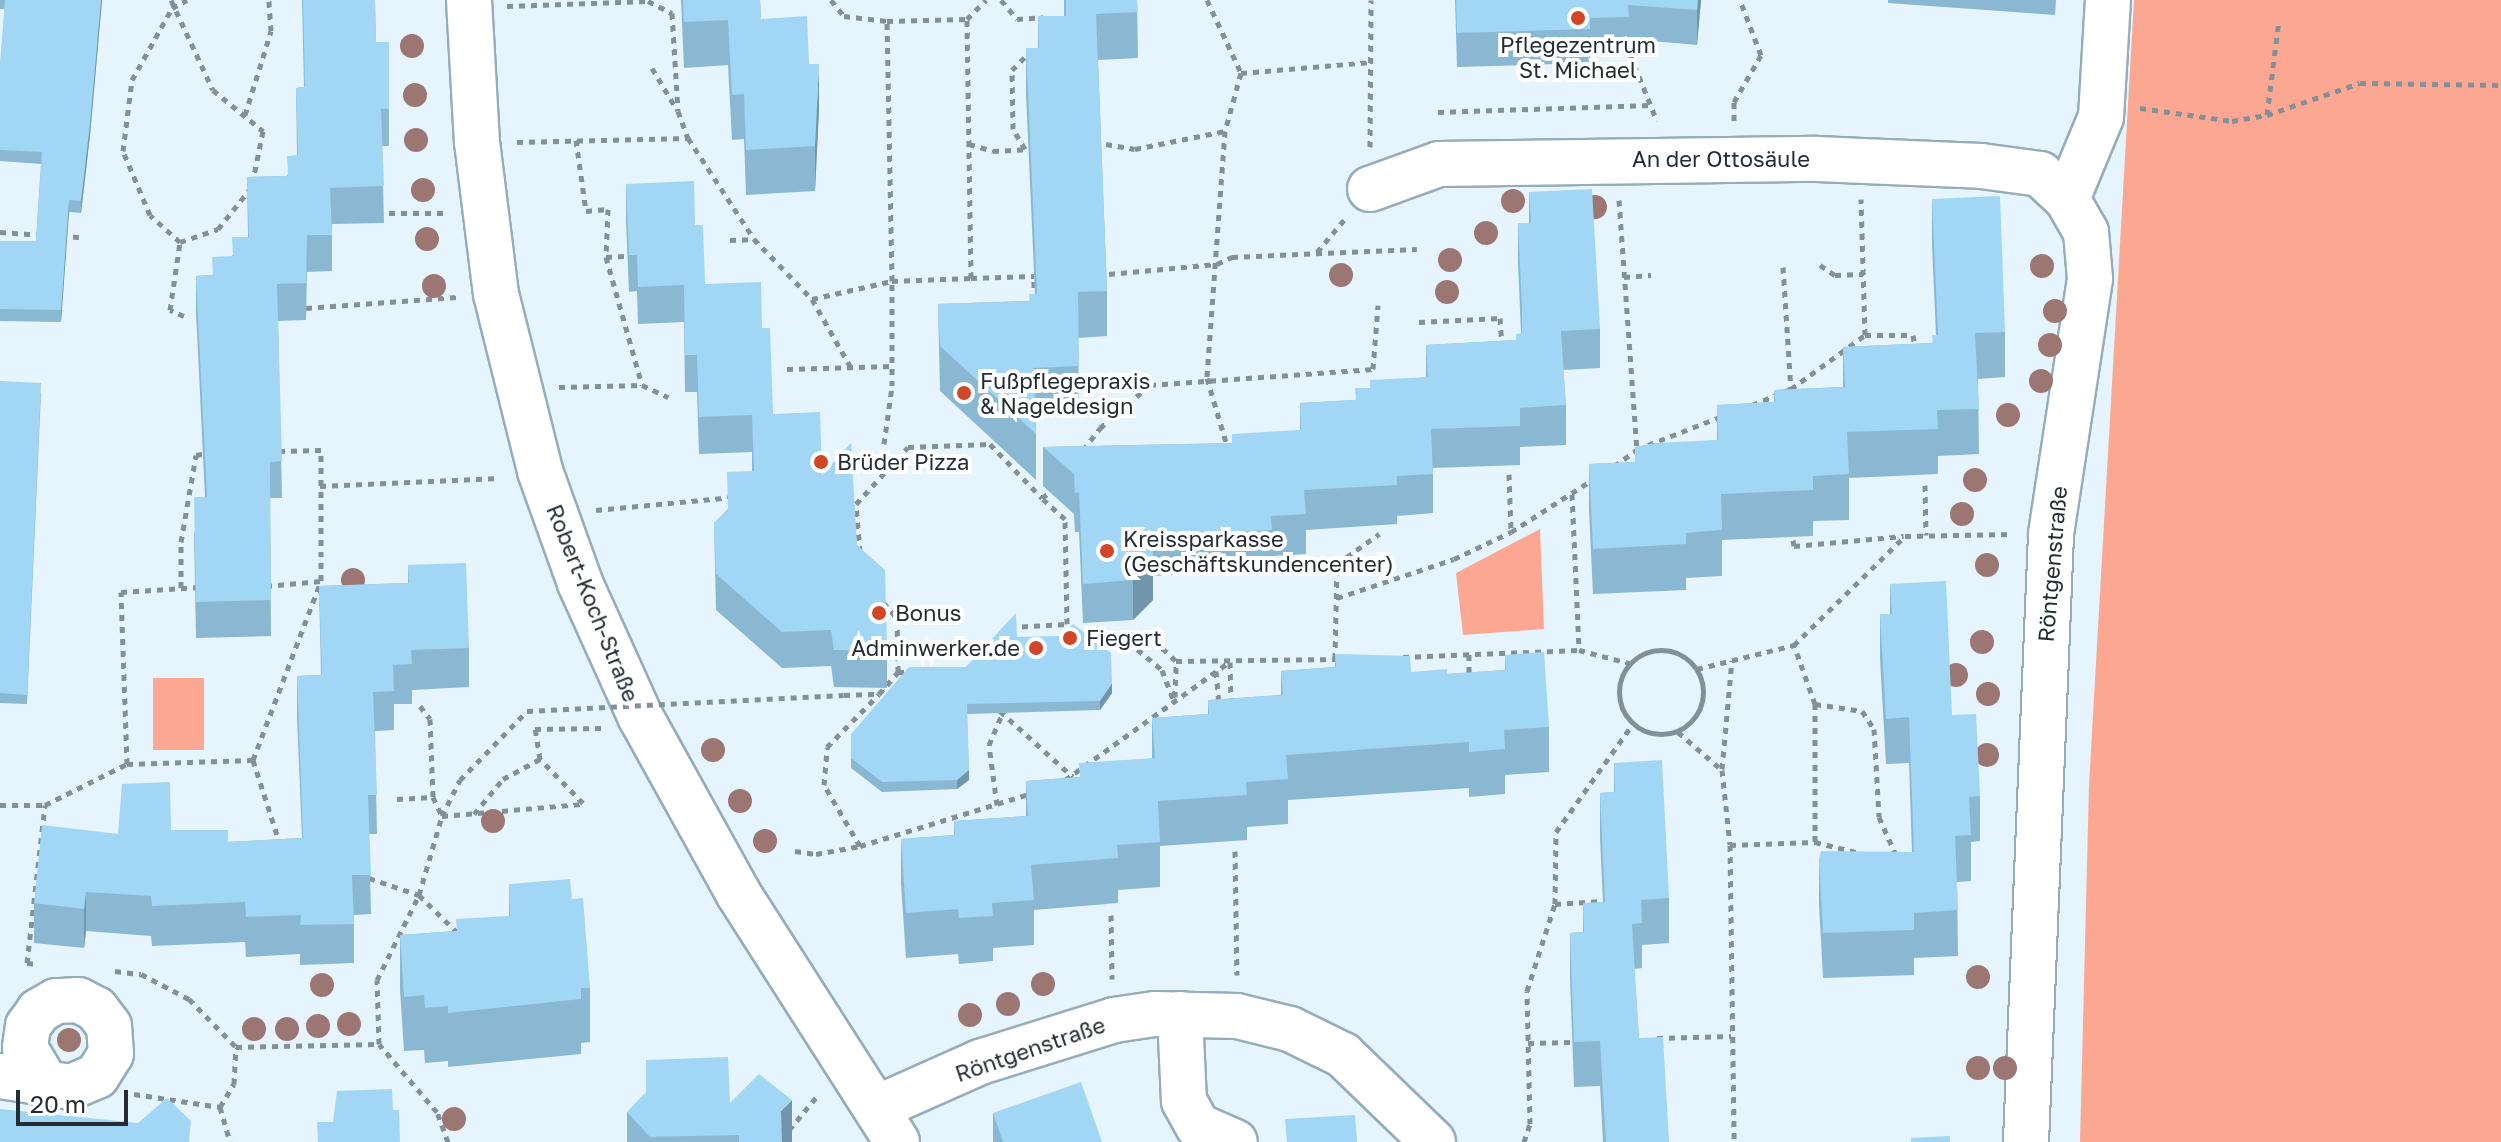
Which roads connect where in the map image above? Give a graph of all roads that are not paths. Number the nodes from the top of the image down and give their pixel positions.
1 (2108, 0) edge
2 (484, 3) edge
3 (1370, 189) road end
4 (2067, 199) junction
5 (1180, 1014) junction
6 (888, 1124) edge
7 (1235, 1142) edge
8 (1433, 1142) edge
9 (2026, 1142) edge

1 - 4 street
2 - 6 street, Robert-Koch-Straße
3 - 4 street, An der Ottosäule
4 - 9 street, Röntgenstraße
5 - 6 street, Röntgenstraße
5 - 7 street
5 - 8 street, Röntgenstraße

